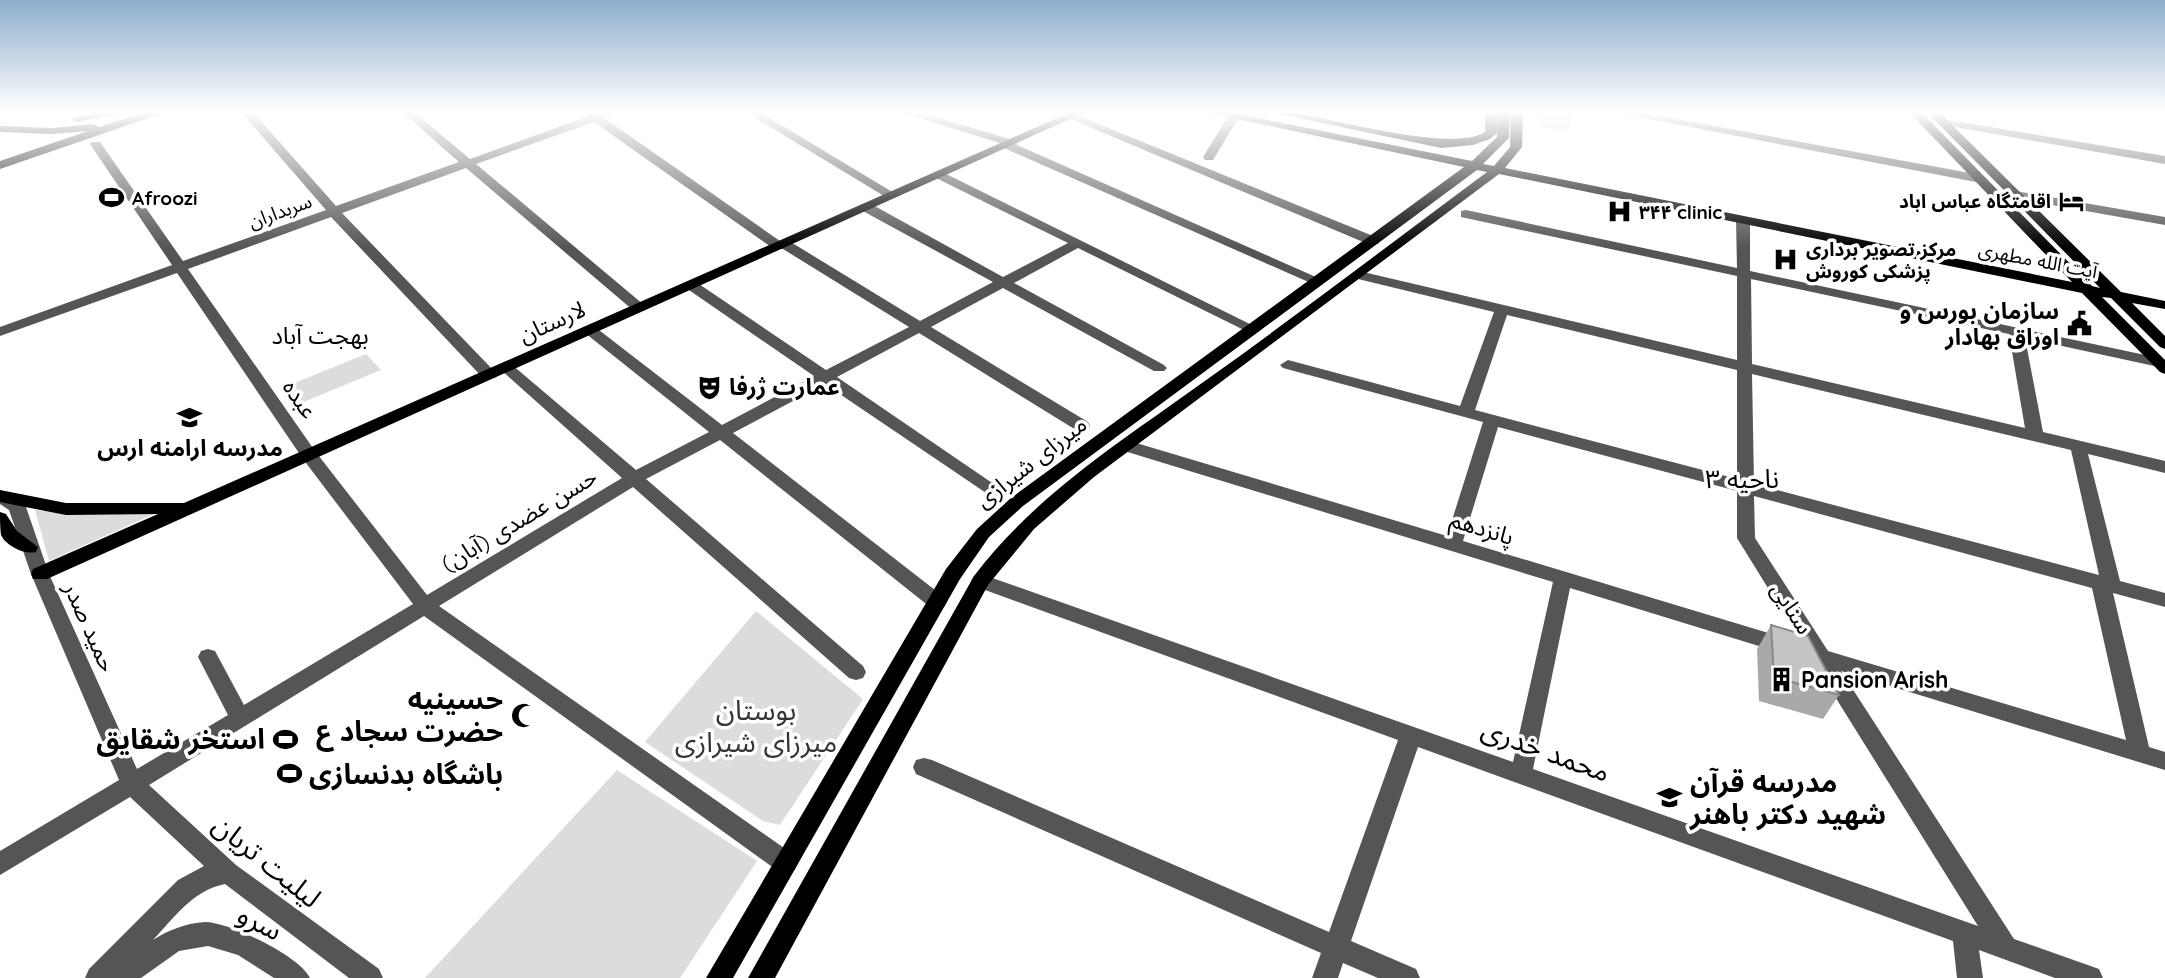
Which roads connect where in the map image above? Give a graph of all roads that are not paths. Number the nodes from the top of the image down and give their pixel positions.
1 (22, 157) edge
2 (105, 157) edge
3 (285, 157) edge
4 (461, 157) edge
5 (485, 157) edge
6 (652, 157) edge
7 (826, 157) edge
8 (981, 157) edge
9 (1038, 157) edge
10 (1177, 157) edge
11 (1428, 157) edge
12 (1484, 157) edge
13 (1508, 157) edge
14 (1860, 157) edge
15 (1959, 157) edge
16 (1977, 157) edge
17 (2145, 157) edge
18 (2165, 160) edge
19 (469, 163) junction
20 (0, 165) edge
21 (1474, 166) junction
22 (1497, 170) junction
23 (940, 175) junction
24 (1981, 179) junction
25 (2016, 195) junction
26 (893, 196) junction
27 (866, 208) junction
28 (334, 212) junction
29 (1466, 214) dead end
30 (1743, 220) junction
31 (2165, 221) edge
32 (1373, 241) junction
33 (1078, 243) junction
34 (782, 245) junction
35 (180, 267) junction
36 (1359, 275) junction
37 (1744, 275) junction
38 (1318, 281) junction
39 (1002, 283) junction
40 (691, 285) junction
41 (2090, 290) junction
42 (2116, 295) junction
43 (2165, 305) edge
44 (639, 308) junction
45 (1502, 309) junction
46 (920, 327) junction
47 (1253, 329) junction
48 (590, 330) junction
49 (0, 332) edge
50 (2017, 332) junction
51 (2165, 344) edge
52 (1288, 365) dead end
53 (2162, 365) edge
54 (506, 367) junction
55 (1745, 367) junction
56 (1159, 368) dead end
57 (489, 375) junction
58 (825, 377) junction
59 (1466, 412) junction
60 (1492, 419) junction
61 (1082, 425) dead end
62 (721, 432) junction
63 (2035, 436) junction
64 (1127, 446) junction
65 (2078, 446) junction
66 (309, 455) junction
67 (2165, 467) edge
68 (635, 478) junction
69 (1746, 487) junction
70 (995, 493) dead end
71 (0, 496) edge
72 (189, 508) junction
73 (0, 518) edge
74 (1453, 545) junction
75 (29, 547) junction
76 (40, 574) junction
77 (953, 574) junction
78 (1563, 578) junction
79 (981, 581) junction
80 (2106, 584) junction
81 (2165, 600) edge
82 (937, 602) junction
83 (425, 606) junction
84 (966, 609) junction
85 (208, 657) dead end
86 (1823, 657) junction
87 (856, 672) dead end
88 (240, 719) junction
89 (1411, 735) junction
90 (2140, 754) junction
91 (2165, 761) edge
92 (924, 767) dead end
93 (1521, 774) junction
94 (132, 784) junction
95 (786, 863) junction
96 (0, 864) edge
97 (228, 873) junction
98 (1964, 933) junction
99 (1336, 947) junction
100 (2006, 948) junction
101 (98, 978) edge
102 (121, 978) edge
103 (297, 978) edge
104 (370, 978) edge
105 (719, 978) edge
106 (761, 978) edge
107 (1325, 978) edge
108 (1407, 978) edge
109 (1970, 978) edge
110 (2090, 978) edge

1 - 20 main road
2 - 35 street, عبده
3 - 28 street
4 - 19 street
5 - 19 street, سربداران
6 - 34 street
7 - 26 street
8 - 23 main road, لارستان
9 - 38 street
10 - 32 street
11 - 21 main road, آیت الله مطهری
12 - 21 main road, میرزای شیرازی
13 - 22 main road, میرزای شیرازی
14 - 24 street
15 - 24 main road
16 - 25 main road
17 - 18 street
19 - 28 street, سربداران
19 - 44 street
21 - 22 main road, آیت الله مطهری
21 - 32 main road, میرزای شیرازی
22 - 30 main road, آیت الله مطهری
22 - 36 main road, میرزای شیرازی
23 - 26 main road, لارستان
23 - 33 street
24 - 41 main road
25 - 31 street
25 - 42 main road
26 - 27 main road, لارستان
27 - 34 main road, لارستان
27 - 39 street
28 - 35 street, سربداران
28 - 57 street
29 - 37 street
30 - 37 street, سنایی
30 - 41 main road, آیت الله مطهری
32 - 38 main road, میرزای شیرازی
33 - 39 street, حسن عضدی (آبان)
33 - 47 street
34 - 40 main road, لارستان
34 - 46 street
35 - 49 street, سربداران
35 - 66 street, عبده
36 - 45 street
36 - 64 main road, میرزای شیرازی
37 - 50 street
37 - 55 street, سنایی
38 - 47 main road, میرزای شیرازی
39 - 46 street, حسن عضدی (آبان)
39 - 56 street
40 - 44 main road, لارستان
40 - 58 street
41 - 42 main road, آیت الله مطهری
41 - 53 main road
42 - 43 main road, آیت الله مطهری
42 - 51 main road
44 - 48 main road, لارستان
45 - 55 street
45 - 59 street
46 - 58 street, حسن عضدی (آبان)
46 - 61 street
47 - 77 main road, میرزای شیرازی
48 - 54 main road, لارستان
48 - 62 street
50 - 53 street
50 - 63 street
52 - 59 street
54 - 57 main road, لارستان
54 - 68 street
55 - 63 street
55 - 69 street, سنایی
57 - 66 main road, لارستان
58 - 62 street, حسن عضدی (آبان)
58 - 70 street
59 - 60 street
60 - 69 street
60 - 74 street
62 - 68 street, حسن عضدی (آبان)
62 - 82 street
63 - 65 street
64 - 74 street, پانزدهم
64 - 79 main road, میرزای شیرازی
65 - 67 street
65 - 80 street
66 - 72 main road, لارستان
66 - 83 street, عبده
68 - 83 street, حسن عضدی (آبان)
68 - 87 street
69 - 80 street
69 - 86 street, سنایی
71 - 72 main road
71 - 75 street, حمید صدر
72 - 76 main road, لارستان
73 - 75 main road
74 - 78 street, پانزدهم
75 - 76 street, حمید صدر
76 - 94 street, حمید صدر
77 - 79 main road
77 - 82 main road, میرزای شیرازی
78 - 86 street, پانزدهم
78 - 93 street
79 - 84 main road, میرزای شیرازی
79 - 89 street, محمد خدری
80 - 81 street
80 - 90 street
82 - 84 main road
82 - 95 main road, میرزای شیرازی
83 - 88 street, حسن عضدی (آبان)
83 - 95 street, عبده
84 - 106 main road, میرزای شیرازی
85 - 88 street
86 - 90 street, پانزدهم
86 - 100 street, سنایی
88 - 94 street, حسن عضدی (آبان)
89 - 93 street, محمد خدری
89 - 99 street
90 - 91 street, پانزدهم
92 - 99 street
93 - 98 street, محمد خدری
94 - 96 street, حسن عضدی (آبان)
94 - 97 street, لیلیت تریان
95 - 105 main road, میرزای شیرازی
97 - 101 street
97 - 104 street, لیلیت تریان
98 - 100 street, محمد خدری
98 - 109 street
99 - 107 street
99 - 108 street
100 - 110 street, محمد خدری
102 - 103 street, سرو

